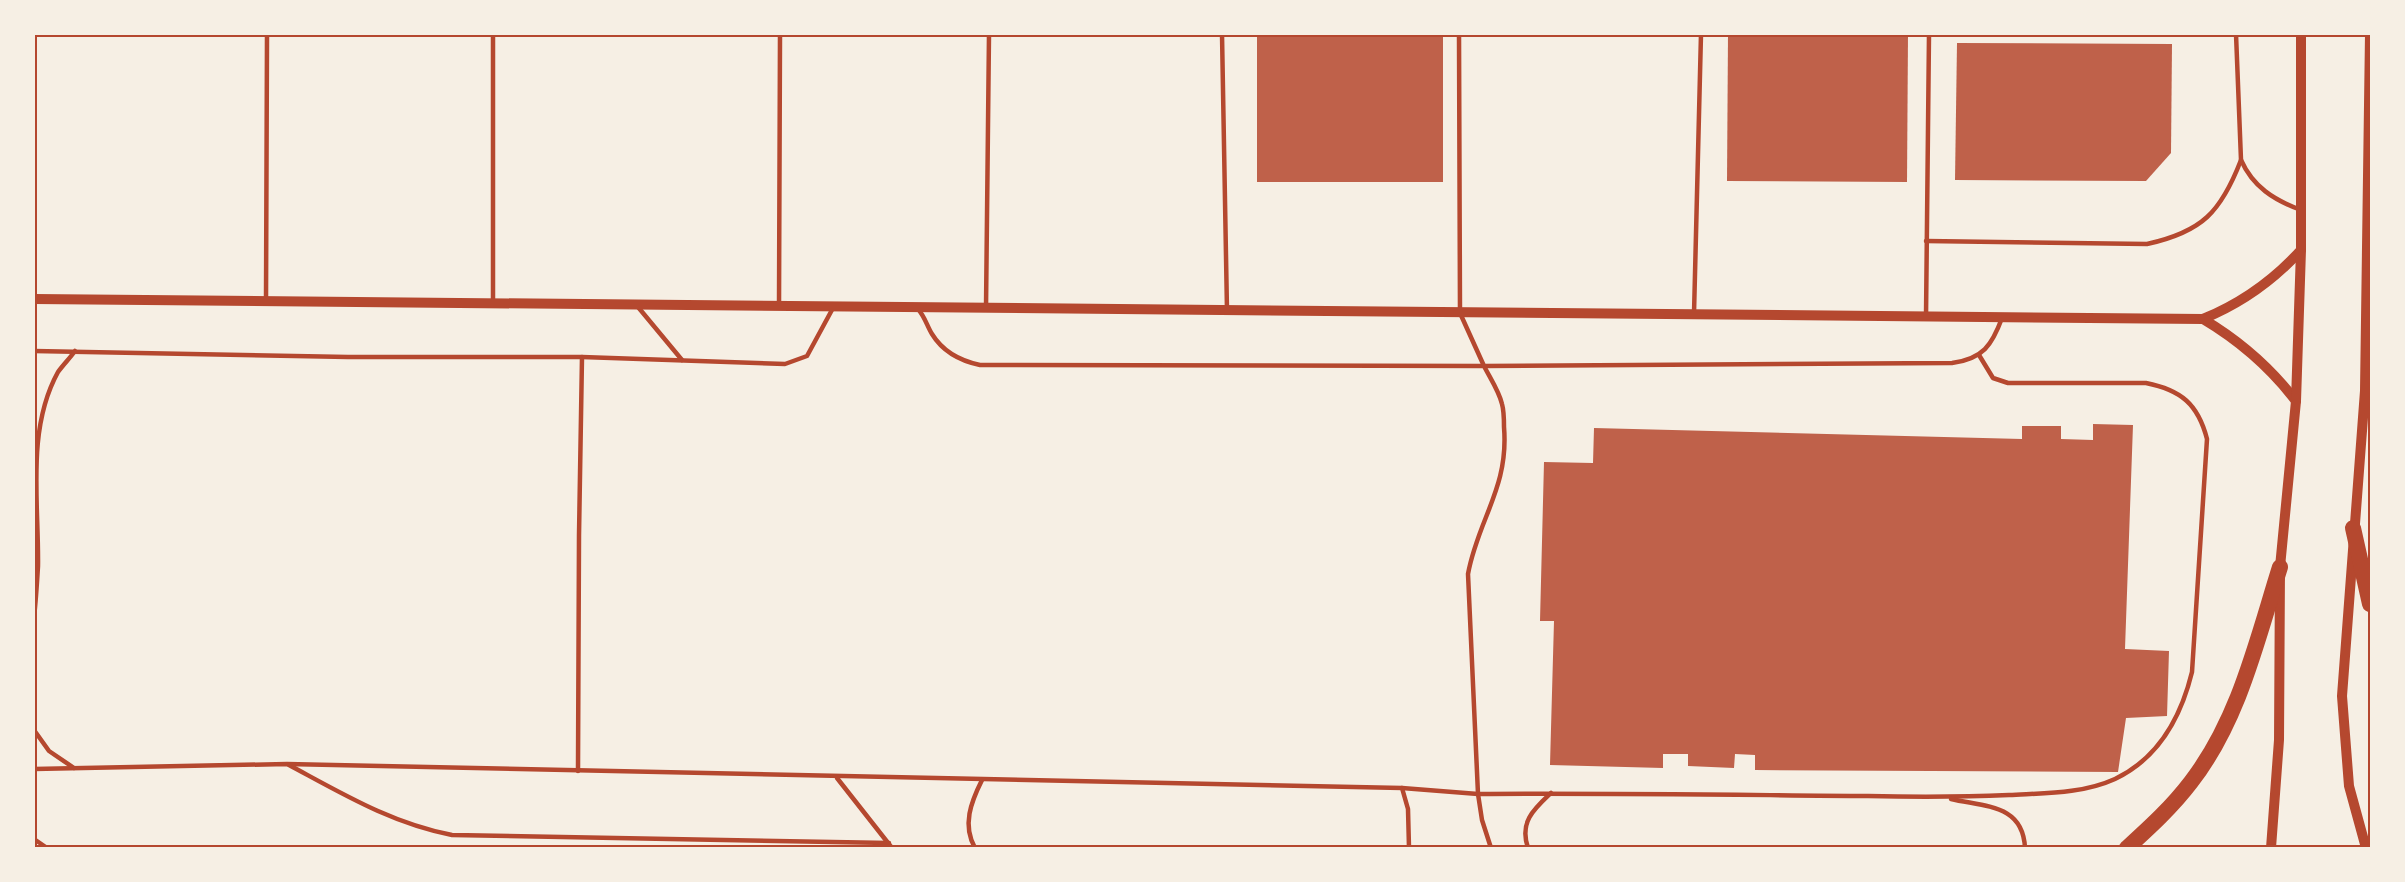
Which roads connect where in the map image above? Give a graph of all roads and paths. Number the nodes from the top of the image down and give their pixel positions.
1 (267, 34) edge
2 (494, 34) edge
3 (780, 34) edge
4 (989, 34) edge
5 (1222, 34) edge
6 (1459, 34) edge
7 (1701, 34) edge
8 (1929, 34) edge
9 (2236, 34) edge
10 (2301, 34) edge
11 (2370, 34) edge
12 (2241, 160) junction
13 (2301, 210) junction
14 (2366, 239) junction
15 (1926, 241) junction
16 (2301, 249) junction
17 (2370, 250) edge
18 (34, 299) edge
19 (266, 302) junction
20 (493, 304) junction
21 (636, 305) junction
22 (779, 306) junction
23 (834, 307) junction
24 (917, 308) junction
25 (986, 308) junction
26 (1227, 311) junction
27 (1460, 313) junction
28 (1694, 314) junction
29 (1926, 317) junction
30 (2002, 318) junction
31 (2203, 320) junction
32 (34, 351) edge
33 (75, 351) junction
34 (1979, 355) junction
35 (582, 357) junction
36 (682, 360) junction
37 (1485, 366) junction
38 (2368, 388) edge
39 (2296, 401) junction
40 (2353, 528) junction
41 (2280, 567) junction
42 (2370, 604) edge
43 (34, 617) edge
44 (34, 729) edge
45 (287, 764) junction
46 (74, 768) junction
47 (34, 769) edge
48 (578, 771) junction
49 (837, 778) junction
50 (982, 780) junction
51 (1402, 788) junction
52 (1551, 793) junction
53 (1478, 794) junction
54 (1943, 797) junction
55 (34, 839) edge
56 (890, 845) edge
57 (47, 848) edge
58 (975, 848) edge
59 (1409, 848) edge
60 (1491, 848) edge
61 (1528, 848) edge
62 (2025, 848) edge
63 (2127, 848) edge
64 (2271, 848) edge
65 (2366, 848) edge

1 - 19 lane
2 - 20 lane
3 - 22 lane
4 - 25 lane
5 - 26 lane
6 - 27 lane
7 - 28 lane
8 - 15 lane
9 - 12 lane
10 - 13 street
11 - 14 street
12 - 13 lane
12 - 15 lane
13 - 16 street
14 - 17 street
14 - 38 street
15 - 29 lane
16 - 31 street
16 - 39 street
18 - 19 street
19 - 20 street
20 - 21 street
21 - 22 street
21 - 36 lane
22 - 23 street
23 - 24 street
23 - 36 lane
24 - 25 street
24 - 37 lane
25 - 26 street
26 - 27 street
27 - 28 street
27 - 37 lane
28 - 29 street
29 - 30 street
30 - 31 street
30 - 34 lane
31 - 39 street
32 - 33 lane
33 - 35 lane
33 - 43 lane
34 - 37 lane
34 - 54 lane
35 - 36 lane
35 - 48 lane
37 - 53 lane
38 - 40 street
39 - 41 street
40 - 42 highway
40 - 65 street
41 - 63 highway
41 - 64 street
44 - 46 lane
45 - 46 lane
45 - 48 lane
45 - 56 lane
46 - 47 lane
48 - 49 lane
49 - 50 lane
49 - 56 lane
50 - 51 lane
50 - 58 lane
51 - 53 lane
51 - 59 lane
52 - 53 lane
52 - 54 lane
52 - 61 lane
53 - 60 lane
54 - 62 lane
55 - 57 lane

